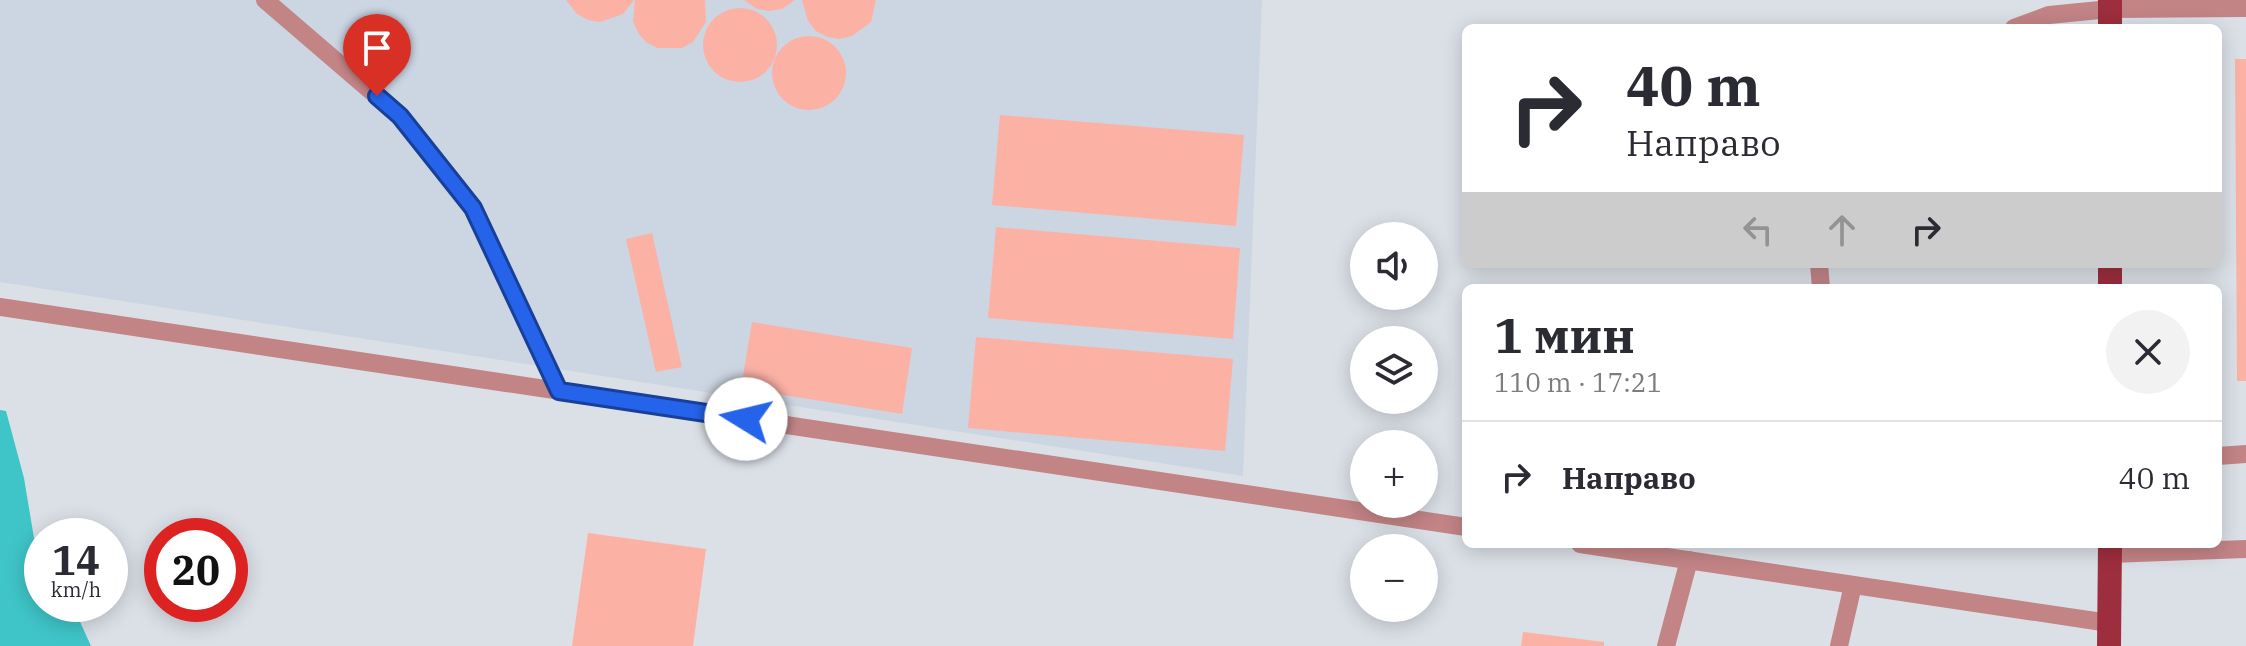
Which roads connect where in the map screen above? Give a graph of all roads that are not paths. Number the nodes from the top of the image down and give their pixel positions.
1 (265, 0) edge
2 (2246, 8) edge
3 (2110, 12) edge
4 (2025, 24) edge
5 (0, 307) edge
6 (559, 391) junction
7 (2246, 454) edge
8 (2222, 456) edge
9 (1462, 526) edge
10 (1607, 548) edge
11 (2110, 549) edge
12 (2246, 549) edge
13 (1689, 560) junction
14 (1853, 585) junction
15 (2109, 634) edge
16 (1666, 646) edge
17 (1839, 646) edge

1 - 6 lane
2 - 3 lane
3 - 4 lane
5 - 6 lane
6 - 9 lane
7 - 8 lane
10 - 13 lane
11 - 12 lane
11 - 15 main road
13 - 14 lane
13 - 16 lane
14 - 15 lane
14 - 17 lane

